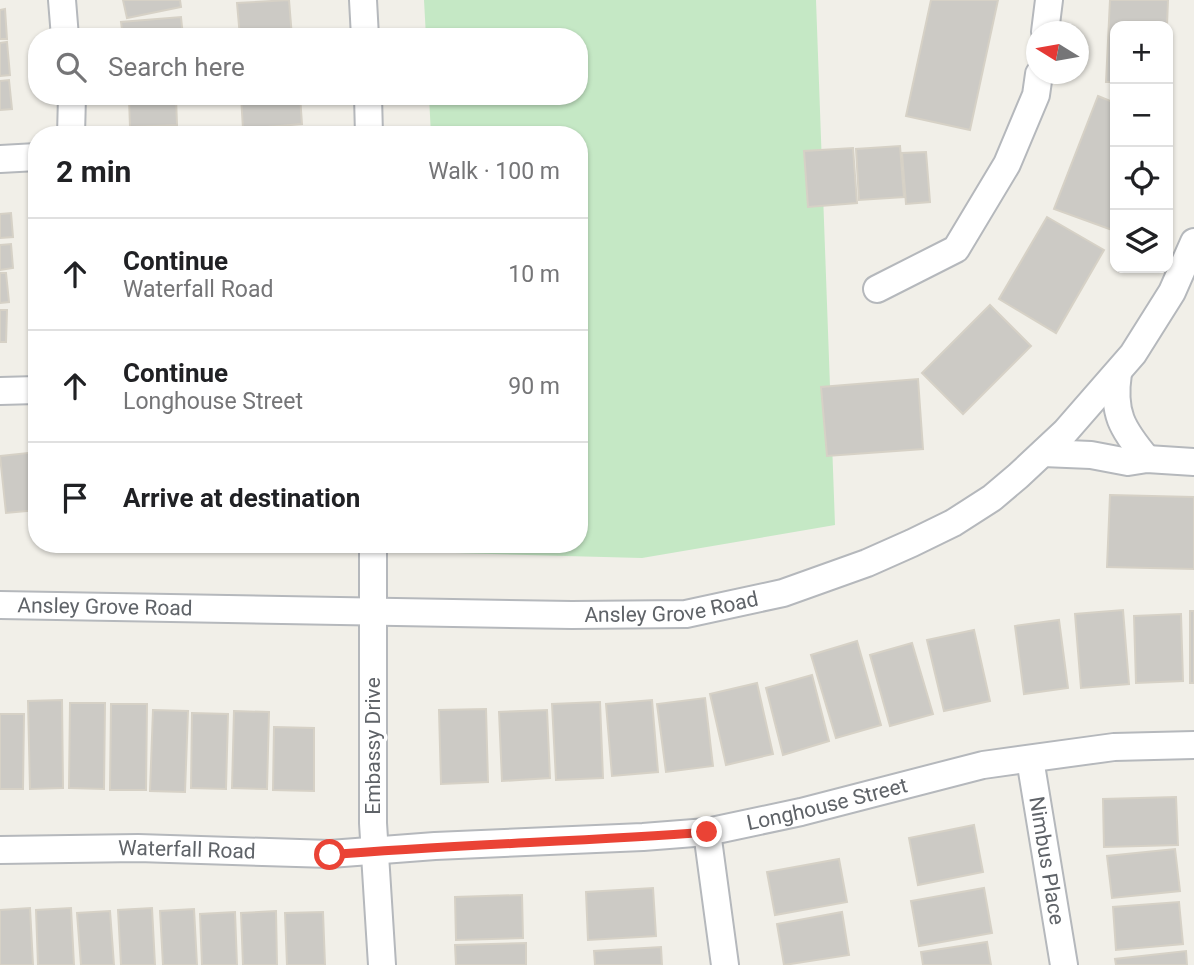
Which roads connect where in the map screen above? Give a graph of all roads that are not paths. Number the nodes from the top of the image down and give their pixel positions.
1 (62, 0) edge
2 (363, 0) edge
3 (1049, 0) edge
4 (1046, 21) edge
5 (64, 28) edge
6 (365, 28) edge
7 (1038, 84) edge
8 (72, 105) edge
9 (368, 105) edge
10 (71, 126) edge
11 (369, 126) edge
12 (28, 157) edge
13 (0, 159) edge
14 (1194, 242) edge
15 (877, 289) dead end
16 (1118, 373) junction
17 (28, 390) edge
18 (0, 391) edge
19 (1043, 453) junction
20 (1147, 459) junction
21 (1194, 462) edge
22 (373, 553) edge
23 (0, 605) edge
24 (373, 612) junction
25 (1194, 745) edge
26 (1030, 758) junction
27 (707, 832) junction
28 (0, 850) edge
29 (375, 851) junction
30 (382, 965) edge
31 (725, 965) edge
32 (1063, 965) edge

1 - 5 street
2 - 6 street
3 - 4 street
7 - 15 street
8 - 10 street
9 - 11 street
12 - 13 street
14 - 16 street, Ansley Grove Road
16 - 19 street, Ansley Grove Road
16 - 20 street
17 - 18 street
19 - 20 street
19 - 24 street, Ansley Grove Road
20 - 21 street
22 - 24 street, Embassy Drive
23 - 24 street, Ansley Grove Road
24 - 29 street, Embassy Drive
25 - 26 street, Longhouse Street
26 - 27 street, Longhouse Street
26 - 32 street, Nimbus Place
27 - 29 street, Longhouse Street
27 - 31 street
28 - 29 street, Waterfall Road
29 - 30 street, Embassy Drive

